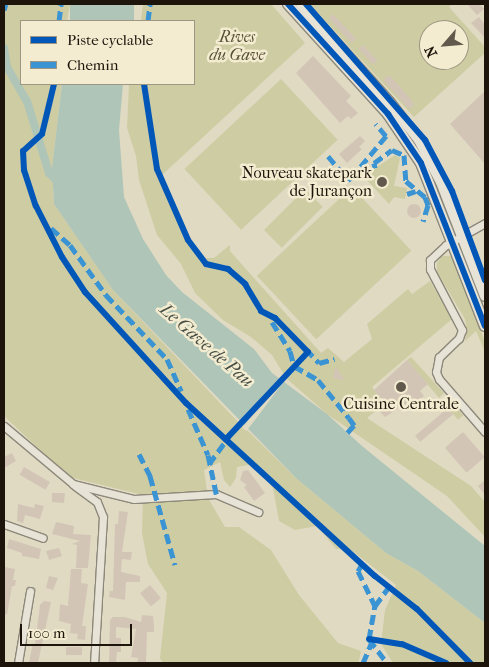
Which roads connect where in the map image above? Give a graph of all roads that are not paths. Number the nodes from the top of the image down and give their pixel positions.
1 (288, 4) edge
2 (301, 4) edge
3 (485, 223) edge
4 (457, 238) junction
5 (485, 296) edge
6 (485, 326) edge
7 (6, 431) edge
8 (485, 432) edge
9 (73, 484) junction
10 (258, 512) dead end
11 (4, 524) edge
12 (43, 538) dead end
13 (30, 591) dead end
14 (18, 663) edge
15 (94, 663) edge

1 - 4 main road
2 - 4 main road
3 - 4 street
4 - 5 main road
4 - 6 main road
4 - 8 street
7 - 9 street
9 - 10 street
9 - 15 street
11 - 12 street
13 - 14 street

